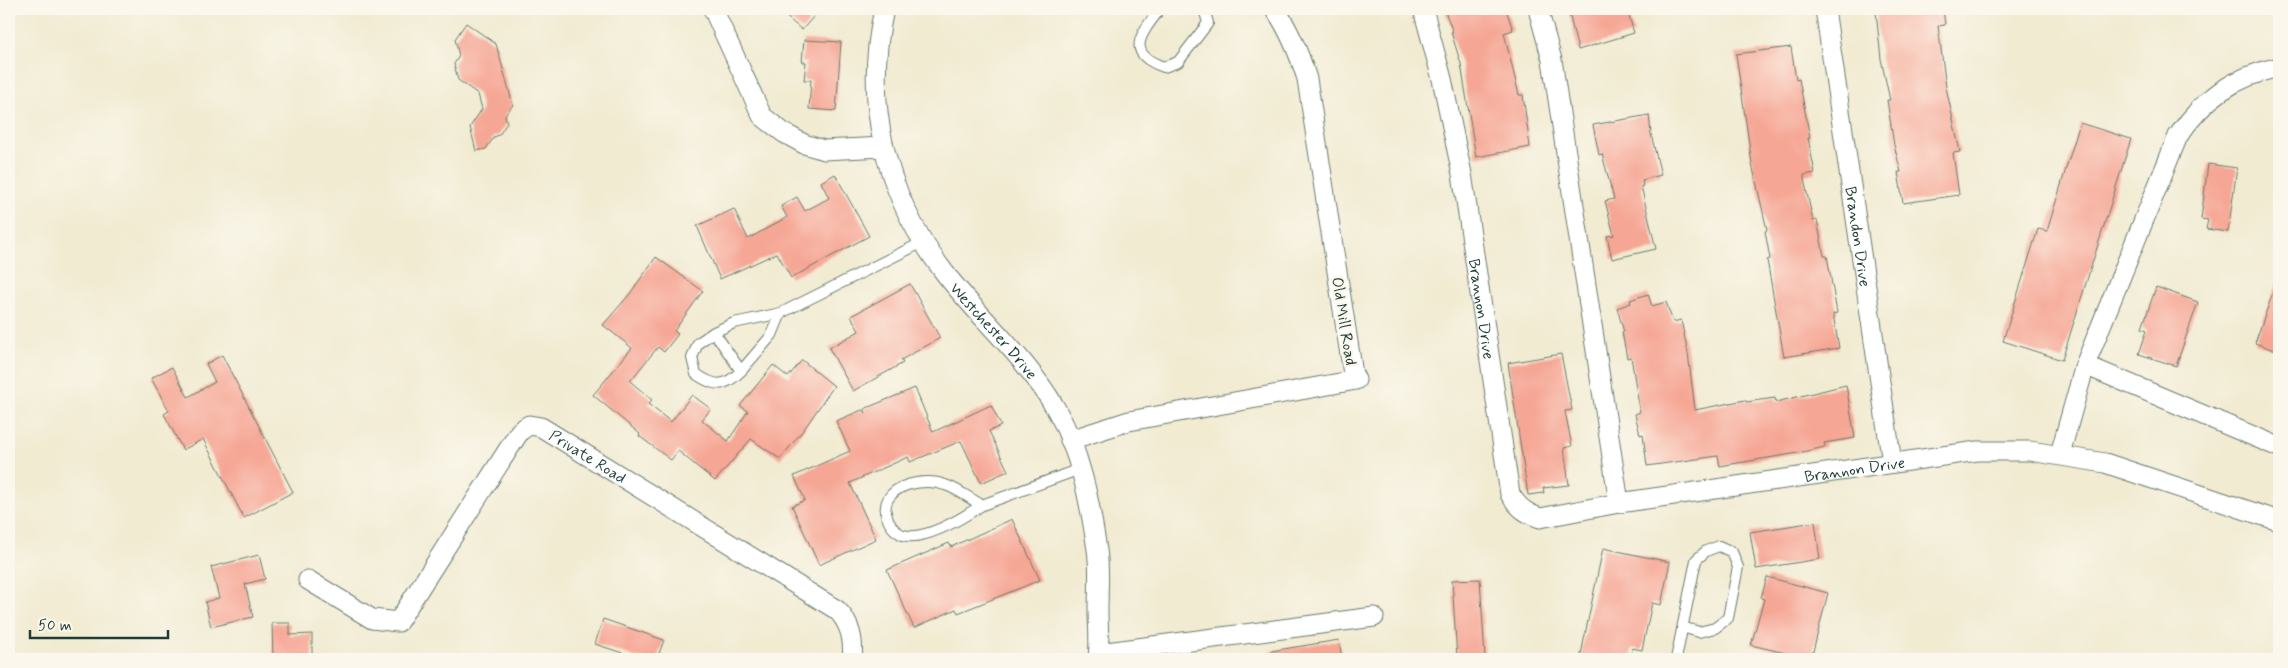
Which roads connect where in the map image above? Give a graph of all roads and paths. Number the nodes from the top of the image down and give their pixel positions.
1 (713, 9) edge
2 (884, 9) edge
3 (1160, 9) edge
4 (1204, 9) edge
5 (1275, 9) edge
6 (1423, 9) edge
7 (1538, 9) edge
8 (1824, 9) edge
9 (2279, 67) edge
10 (883, 147) junction
11 (923, 242) junction
12 (781, 313) junction
13 (714, 332) junction
14 (2085, 365) junction
15 (741, 371) junction
16 (1070, 440) junction
17 (2279, 447) edge
18 (2060, 454) junction
19 (1892, 463) junction
20 (1080, 469) junction
21 (1619, 503) junction
22 (982, 505) junction
23 (2279, 521) edge
24 (308, 580) dead end
25 (1374, 617) dead end
26 (1682, 628) junction
27 (1098, 656) edge
28 (852, 659) edge
29 (1676, 659) edge

1 - 10 street
2 - 10 street, Westchester Drive
3 - 4 lane
5 - 16 street, Old Mill Road
6 - 21 street, Brannon Drive
7 - 21 street
8 - 19 street, Brandon Drive
9 - 14 street
10 - 11 street, Westchester Drive
11 - 12 lane
11 - 16 street, Westchester Drive
12 - 13 lane
12 - 15 lane
13 - 15 lane
13 - 15 lane
14 - 17 street
14 - 18 street
16 - 20 street, Westchester Drive
18 - 19 street, Brannon Drive
18 - 23 street, Brannon Drive
19 - 21 street, Brannon Drive
20 - 22 lane
20 - 27 street, Westchester Drive
22 - 22 lane
24 - 28 street, Private Road
25 - 27 street
26 - 26 lane
26 - 29 lane

